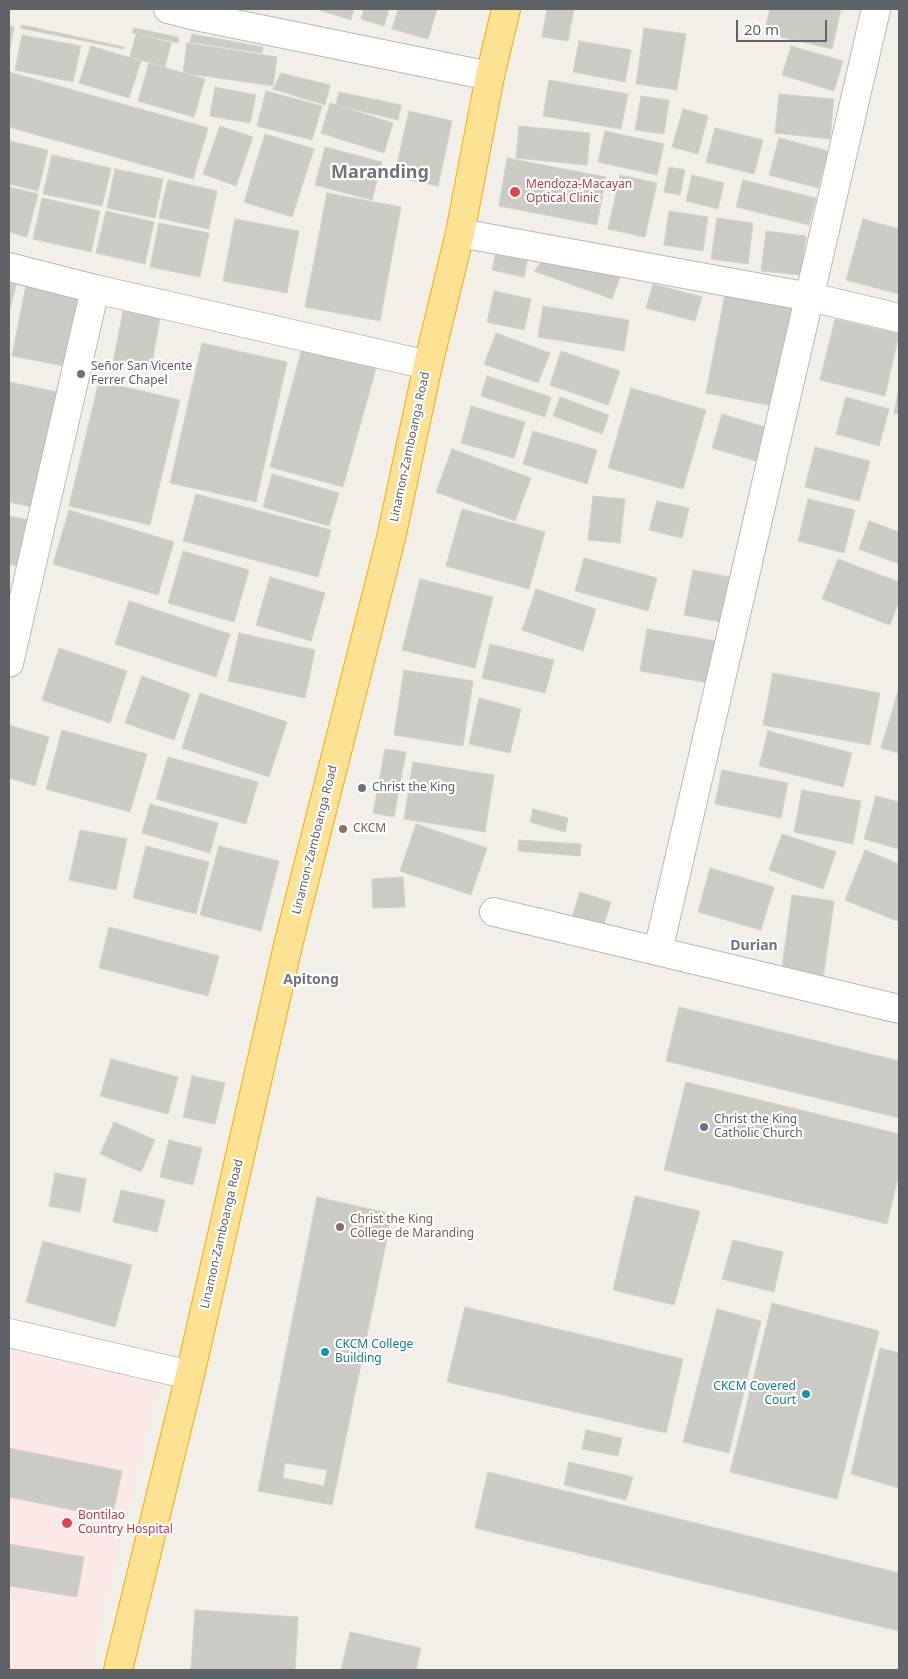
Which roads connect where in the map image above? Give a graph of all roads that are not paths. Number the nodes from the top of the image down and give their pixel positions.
1 (506, 9) edge
2 (876, 9) edge
3 (184, 11) edge
4 (490, 76) junction
5 (460, 234) junction
6 (9, 267) edge
7 (95, 289) junction
8 (810, 298) junction
9 (899, 318) edge
10 (428, 365) junction
11 (9, 663) edge
12 (494, 912) dead end
13 (658, 951) junction
14 (899, 1007) edge
15 (9, 1334) edge
16 (190, 1375) junction
17 (118, 1670) edge

1 - 4 highway, Linamon-Zamboanga Road
2 - 8 street
3 - 4 street
4 - 5 highway, Linamon-Zamboanga Road
5 - 8 street
5 - 10 highway, Linamon-Zamboanga Road
6 - 7 street
7 - 10 street
7 - 11 street
8 - 9 street
8 - 13 street
10 - 16 highway, Linamon-Zamboanga Road
12 - 13 street
13 - 14 street
15 - 16 street
16 - 17 highway, Linamon-Zamboanga Road

